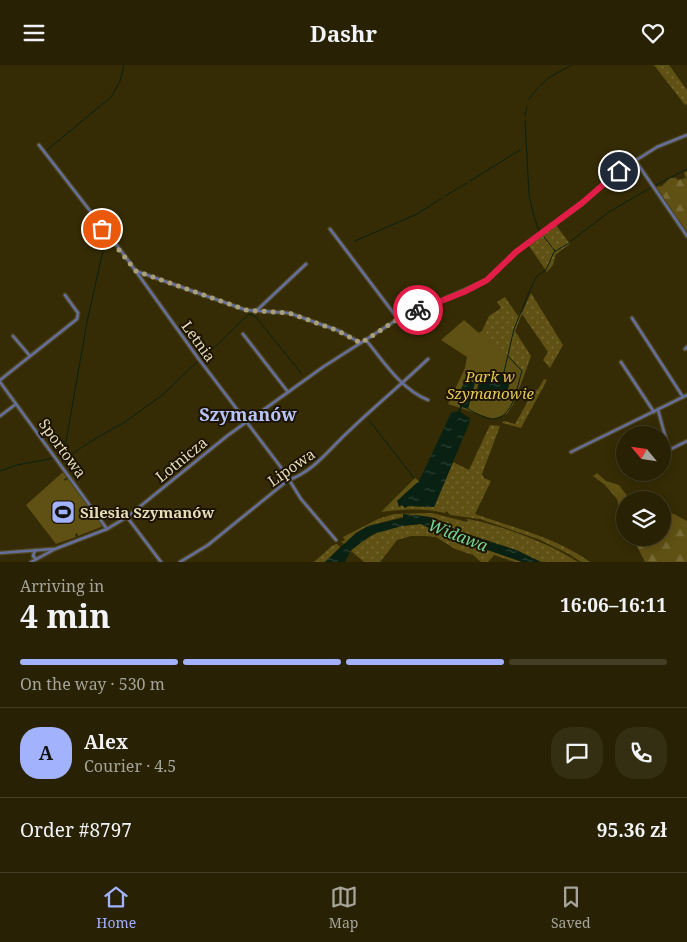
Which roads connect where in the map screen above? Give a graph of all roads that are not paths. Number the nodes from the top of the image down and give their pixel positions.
1 (687, 135) edge
2 (38, 145) dead end
3 (635, 159) junction
4 (330, 229) dead end
5 (687, 236) edge
6 (306, 264) dead end
7 (136, 271) junction
8 (65, 295) dead end
9 (255, 312) junction
10 (632, 318) dead end
11 (398, 319) junction
12 (243, 334) dead end
13 (12, 336) dead end
14 (364, 342) junction
15 (30, 356) junction
16 (428, 359) dead end
17 (621, 361) dead end
18 (0, 381) edge
19 (402, 383) junction
20 (289, 392) junction
21 (687, 395) edge
22 (683, 397) junction
23 (428, 399) dead end
24 (16, 403) junction
25 (658, 410) junction
26 (654, 412) junction
27 (0, 416) edge
28 (246, 423) junction
29 (687, 441) edge
30 (571, 452) dead end
31 (290, 481) junction
32 (126, 517) junction
33 (107, 529) junction
34 (336, 540) dead end
35 (55, 549) junction
36 (35, 550) junction
37 (0, 553) edge
38 (36, 559) junction
39 (31, 562) edge
40 (161, 562) edge
41 (180, 562) edge

1 - 3 street
2 - 7 street, Letnia
3 - 5 street
3 - 11 street
4 - 11 street
6 - 9 street
7 - 9 street
7 - 28 street, Letnia
8 - 15 street
9 - 14 street
10 - 22 street
11 - 14 street, Lotnicza
12 - 20 street
13 - 15 street
14 - 19 street
14 - 20 street, Lotnicza
15 - 18 street
16 - 19 street, Lipowa
17 - 26 street
18 - 24 street, Sportowa
19 - 23 street
19 - 31 street, Lipowa
20 - 28 street, Lotnicza
21 - 22 street
22 - 25 street
24 - 27 street
24 - 33 street, Sportowa
25 - 26 street
25 - 29 street
26 - 30 street
28 - 31 street, Letnia
28 - 32 street, Lotnicza
31 - 34 street, Letnia
31 - 41 street, Lipowa
32 - 33 street, Lotnicza
32 - 40 street
33 - 35 street, Lotnicza
35 - 36 street, Lotnicza
35 - 38 street, Lotnicza
36 - 37 street, Lotnicza
36 - 38 street
38 - 39 street, Lotnicza

